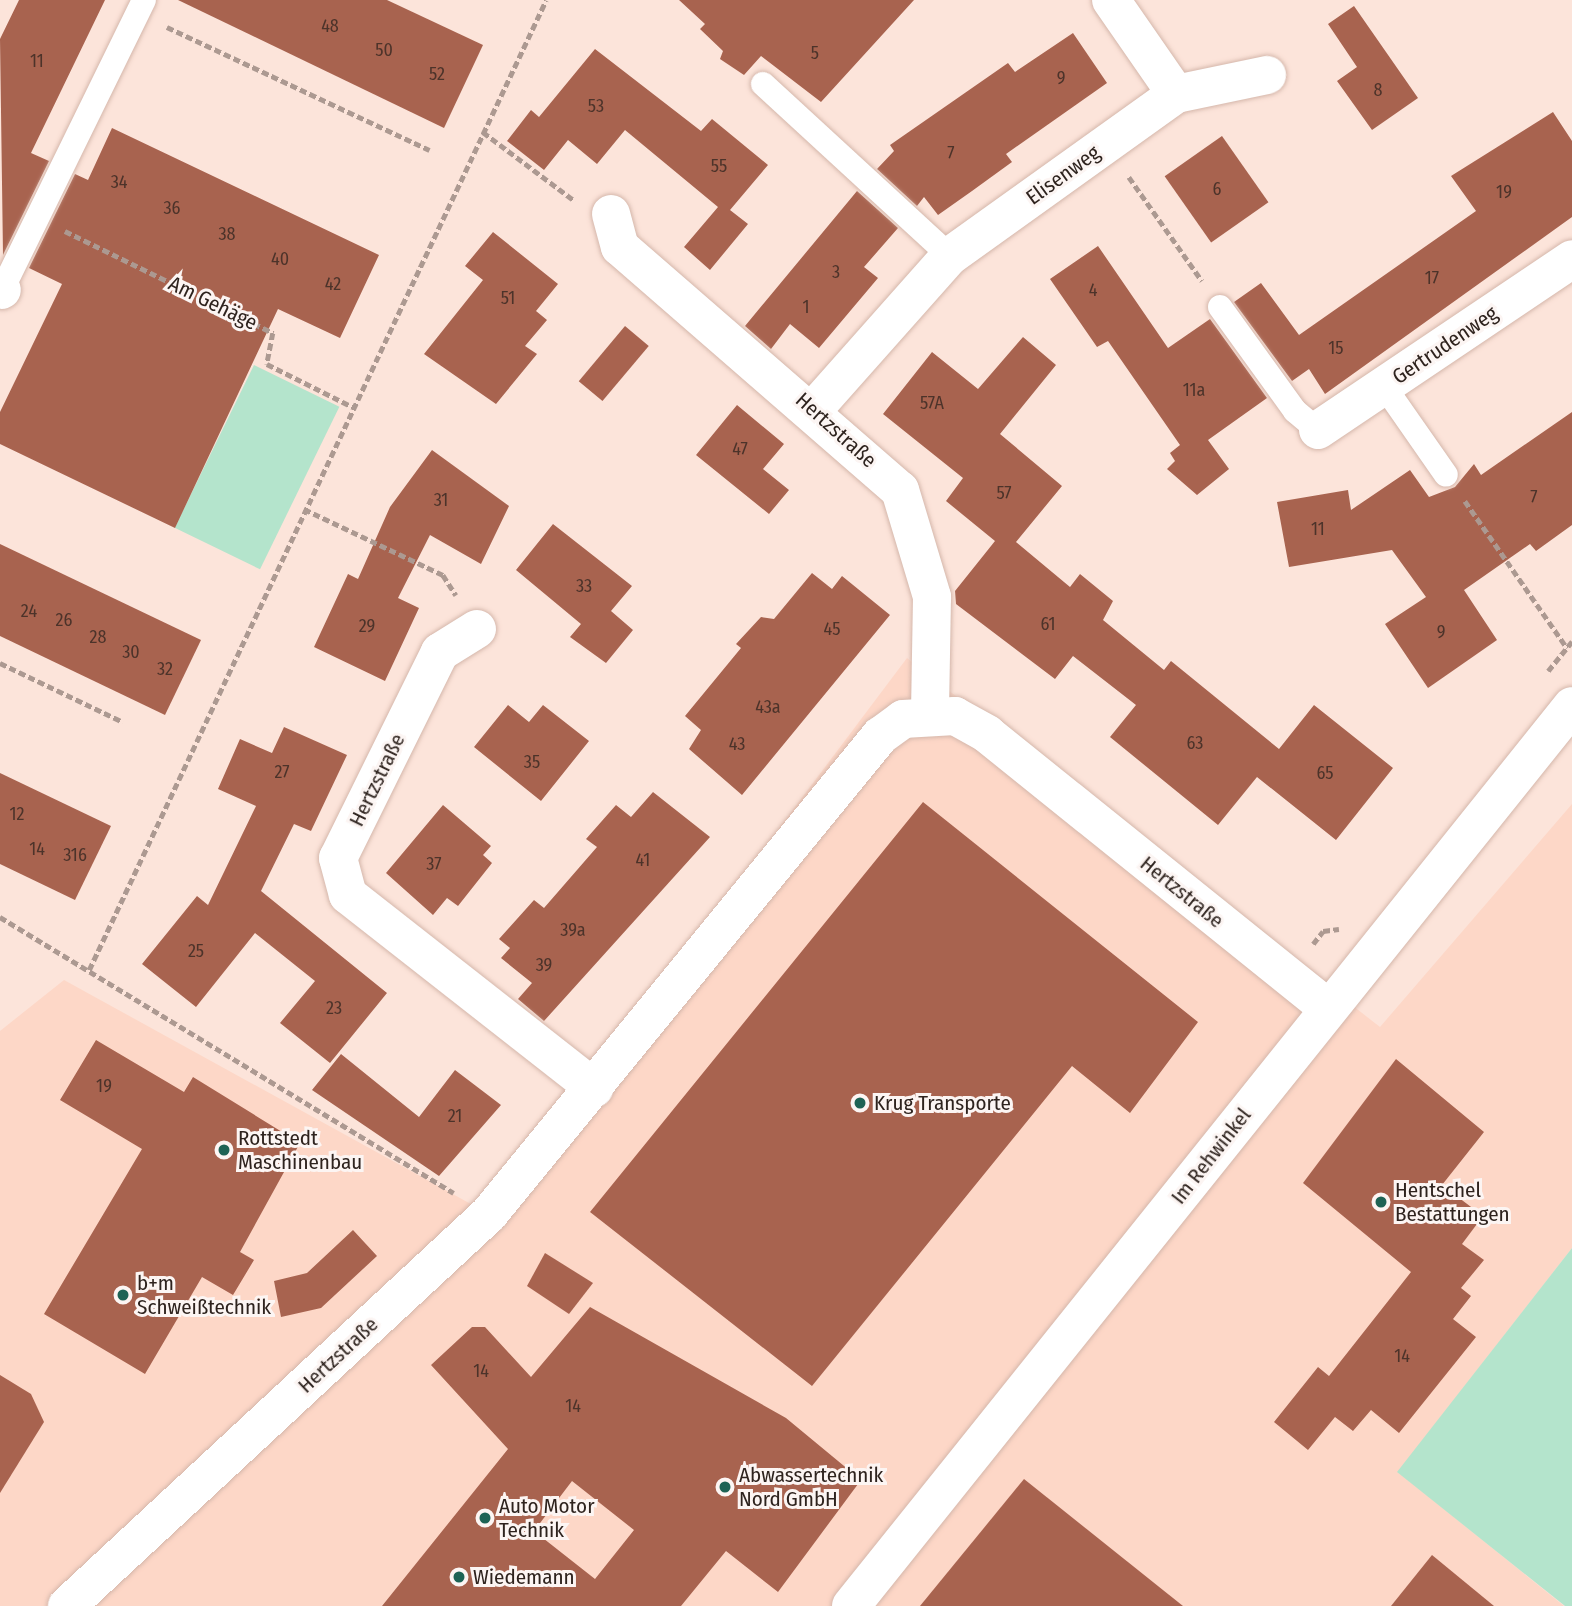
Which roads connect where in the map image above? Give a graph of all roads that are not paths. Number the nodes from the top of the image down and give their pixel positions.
1 (1111, 0) edge
2 (141, 7) edge
3 (1268, 75) dead end
4 (763, 84) dead end
5 (1176, 94) junction
6 (611, 215) road end
7 (950, 256) junction
8 (1572, 259) edge
9 (1, 291) edge
10 (1220, 307) road end
11 (1384, 386) junction
12 (814, 409) junction
13 (1318, 430) joint
14 (1446, 475) road end
15 (477, 629) road end
16 (1572, 706) edge
17 (930, 714) junction
18 (1328, 1008) junction
19 (594, 1088) junction
20 (67, 1606) edge
21 (851, 1606) edge

1 - 5 street
2 - 9 lane
3 - 5 street, Elisenweg
4 - 7 lane
5 - 7 street, Elisenweg
6 - 12 street, Hertzstraße
7 - 12 street, Elisenweg
8 - 11 street, Gertrudenweg
10 - 13 lane
11 - 13 street, Gertrudenweg
11 - 14 lane
12 - 17 street, Hertzstraße
15 - 19 street, Hertzstraße
16 - 18 street, Im Rehwinkel
17 - 18 street, Hertzstraße
17 - 19 street, Hertzstraße
18 - 21 street, Im Rehwinkel
19 - 20 street, Hertzstraße

